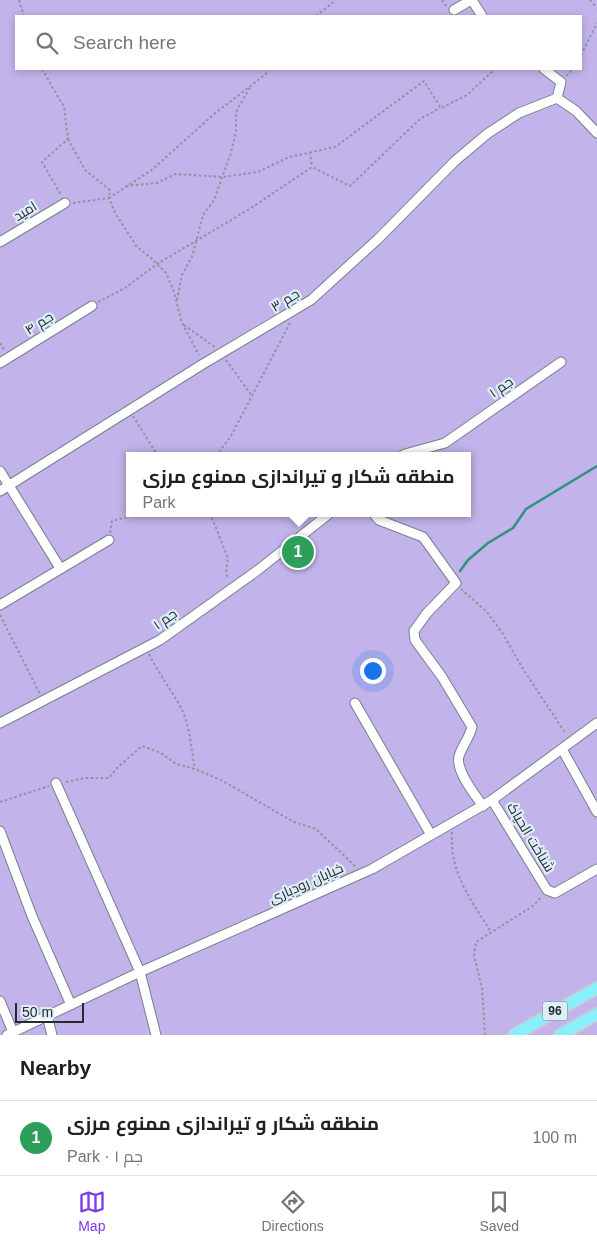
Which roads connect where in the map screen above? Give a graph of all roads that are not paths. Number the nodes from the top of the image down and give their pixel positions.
1 (472, 0) edge
2 (454, 10) dead end
3 (481, 15) edge
4 (545, 70) edge
5 (558, 98) junction
6 (597, 134) edge
7 (65, 203) road end
8 (0, 242) edge
9 (92, 306) road end
10 (561, 362) dead end
11 (0, 363) edge
12 (412, 452) edge
13 (0, 471) edge
14 (8, 485) junction
15 (0, 491) edge
16 (325, 517) edge
17 (376, 517) edge
18 (109, 540) road end
19 (60, 568) junction
20 (0, 605) edge
21 (355, 704) dead end
22 (0, 723) edge
23 (597, 723) edge
24 (562, 749) junction
25 (56, 783) road end
26 (492, 800) junction
27 (483, 806) junction
28 (597, 812) edge
29 (0, 831) edge
30 (431, 835) junction
31 (597, 869) edge
32 (140, 972) junction
33 (597, 988) edge
34 (0, 1001) edge
35 (71, 1005) junction
36 (597, 1014) edge
37 (47, 1016) junction
38 (10, 1034) edge
39 (52, 1035) edge
40 (156, 1035) edge
41 (514, 1035) edge
42 (560, 1035) edge

1 - 2 street
1 - 3 street
4 - 5 street
5 - 6 street
5 - 14 street, جم ۳
7 - 8 street, امید
9 - 11 street, جم ۴
10 - 12 street, جم ۱
13 - 14 street
14 - 15 street, جم ۳
14 - 19 street
16 - 22 street, جم ۱
17 - 27 street
18 - 19 street
19 - 20 street
21 - 30 street
23 - 24 street, خیابان رودباری
24 - 26 street, خیابان رودباری
24 - 28 street
25 - 32 street
26 - 27 street, خیابان رودباری
26 - 31 street, شناخت الحیاک
27 - 30 street, خیابان رودباری
29 - 35 street
30 - 32 street, خیابان رودباری
32 - 35 street, خیابان رودباری
32 - 40 street
33 - 41 main road, 96
34 - 38 street
35 - 37 street, خیابان رودباری
36 - 42 main road, 96
37 - 38 street, خیابان رودباری
37 - 39 street

